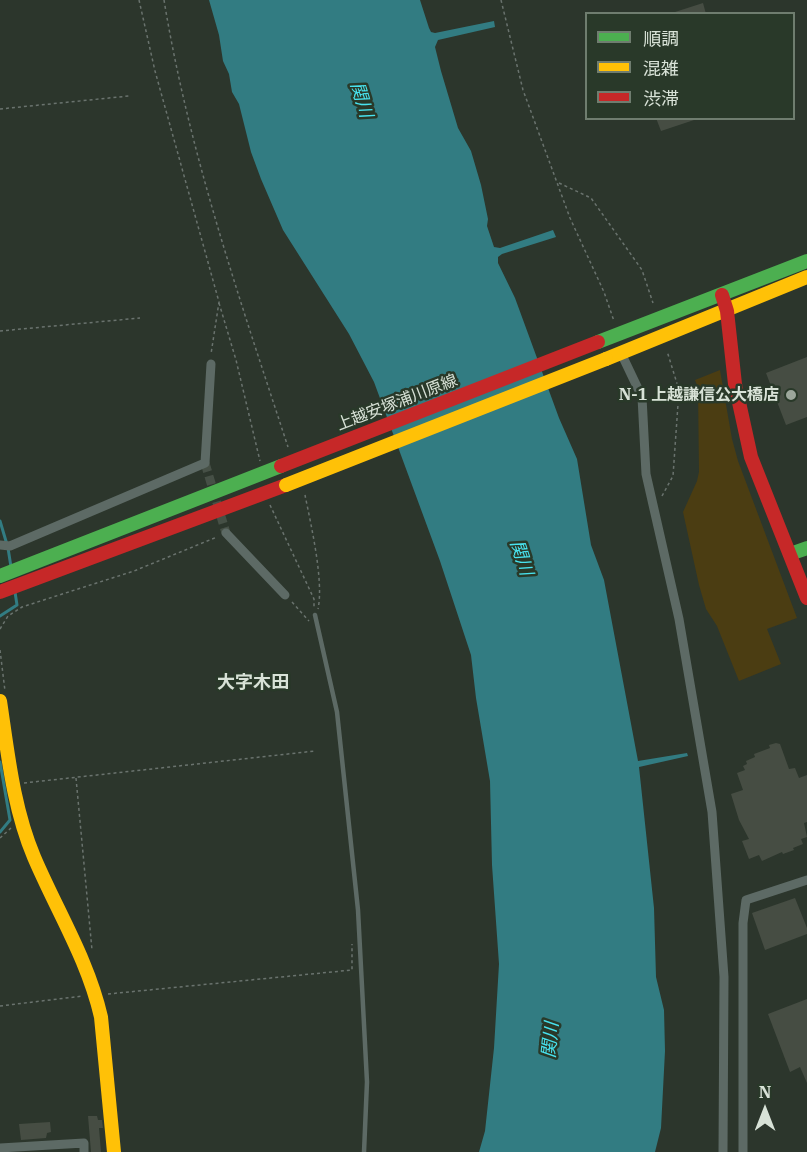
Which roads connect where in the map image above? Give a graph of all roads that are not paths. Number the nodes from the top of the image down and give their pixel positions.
1 (807, 261) edge
2 (807, 277) edge
3 (722, 295) junction
4 (726, 311) junction
5 (621, 353) junction
6 (211, 364) road end
7 (226, 533) tunnel mouth
8 (0, 545) edge
9 (807, 548) edge
10 (790, 554) junction
11 (0, 576) edge
12 (0, 592) edge
13 (285, 595) road end
14 (807, 598) edge
15 (315, 615) road end
16 (0, 701) edge
17 (4, 764) edge
18 (807, 880) edge
19 (0, 1148) edge
20 (84, 1152) edge
21 (114, 1152) edge
22 (364, 1152) edge
23 (723, 1152) edge
24 (743, 1152) edge

1 - 3 main road, 上越安塚浦川原線
2 - 4 main road
3 - 4 main road
3 - 11 main road, 上越安塚浦川原線, bridge
4 - 5 main road
4 - 10 main road
5 - 12 main road, bridge
5 - 23 street
6 - 8 street
7 - 13 street
9 - 10 main road
10 - 14 main road
15 - 22 lane
16 - 17 main road
17 - 21 main road
18 - 24 street
19 - 20 street

